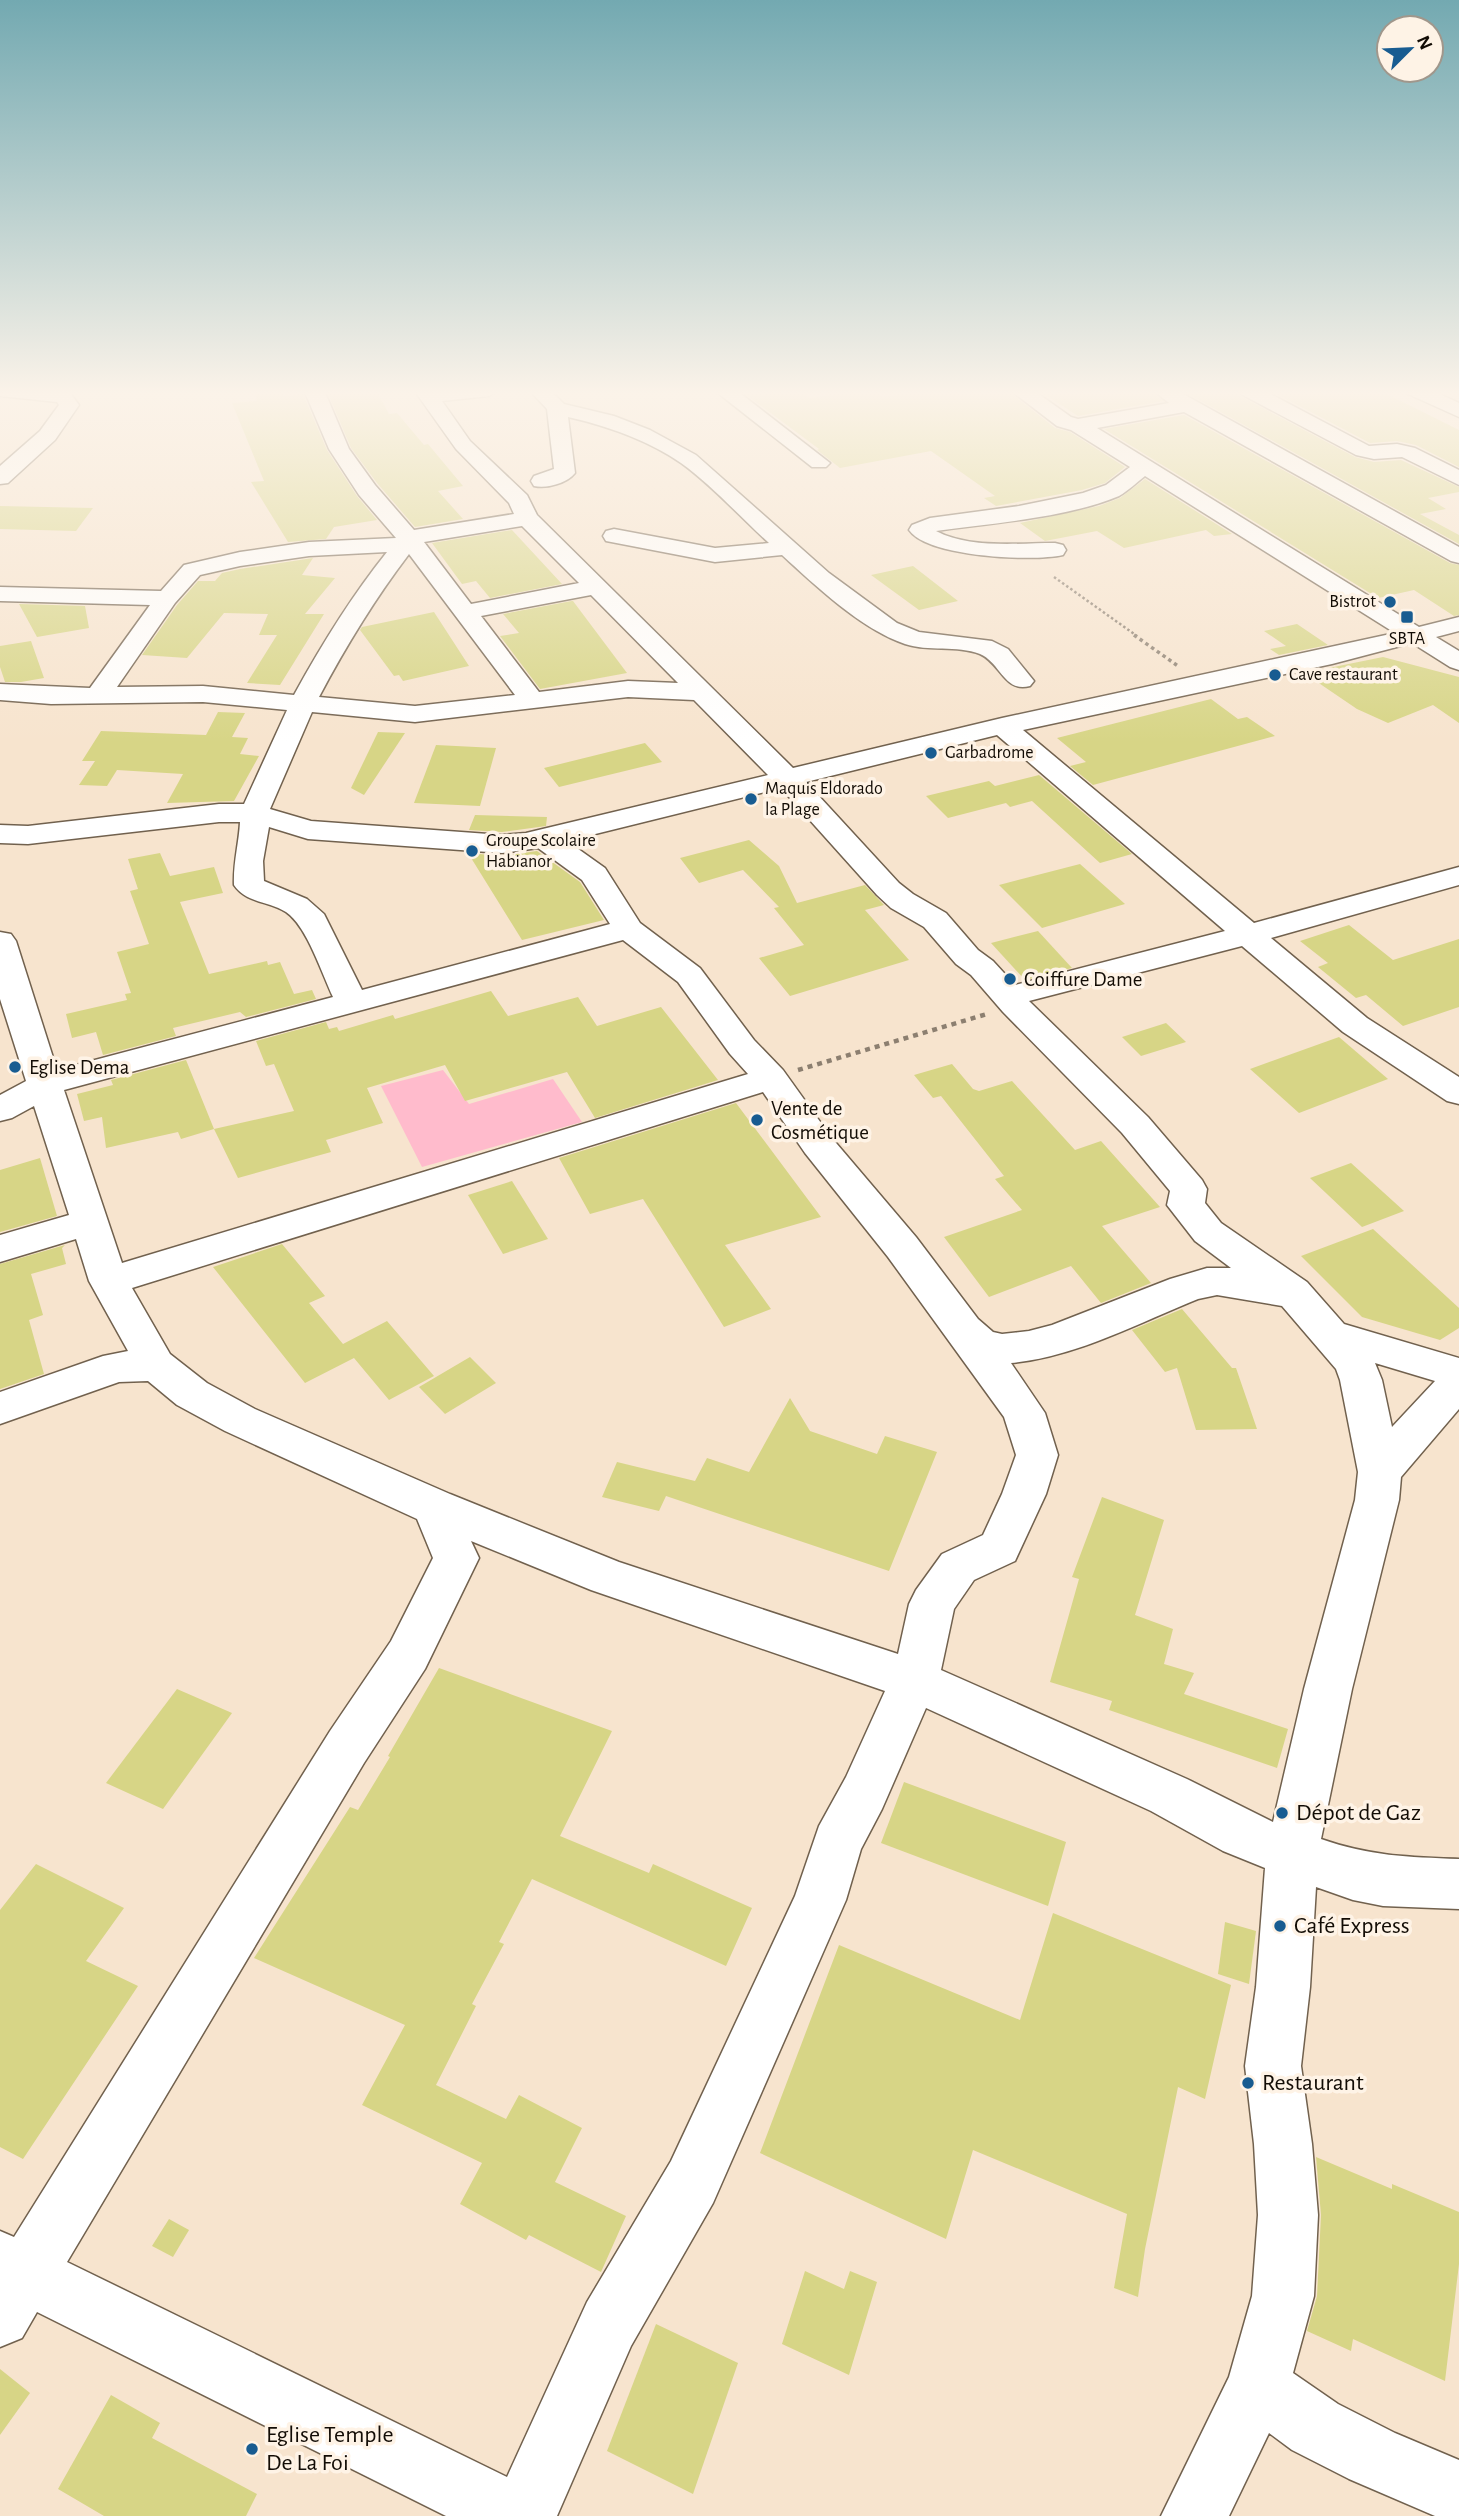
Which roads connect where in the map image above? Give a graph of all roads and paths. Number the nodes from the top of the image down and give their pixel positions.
1 (380, 507) edge
2 (512, 507) edge
3 (540, 507) edge
4 (742, 507) edge
5 (1046, 507) edge
6 (1210, 507) edge
7 (1372, 507) edge
8 (1459, 533) edge
9 (614, 537) dead end
10 (1432, 540) junction
11 (407, 541) junction
12 (787, 548) junction
13 (1055, 550) dead end
14 (1459, 556) edge
15 (1054, 577) dead end
16 (597, 587) junction
17 (0, 594) edge
18 (167, 598) junction
19 (465, 612) junction
20 (1459, 624) edge
21 (1415, 635) junction
22 (1459, 662) edge
23 (1021, 681) dead end
24 (1201, 684) junction
25 (0, 692) edge
26 (699, 692) junction
27 (98, 695) junction
28 (533, 702) junction
29 (302, 705) junction
30 (1002, 726) junction
31 (789, 780) junction
32 (254, 813) junction
33 (651, 813) junction
34 (0, 834) edge
35 (545, 839) junction
36 (1459, 876) edge
37 (598, 879) junction
38 (628, 929) junction
39 (1247, 935) junction
40 (2, 961) edge
41 (1012, 1001) junction
42 (351, 1002) junction
43 (771, 1078) junction
44 (46, 1084) junction
45 (1455, 1086) edge
46 (0, 1110) edge
47 (89, 1222) junction
48 (0, 1249) edge
49 (109, 1281) junction
50 (1293, 1292) junction
51 (963, 1329) junction
52 (1332, 1335) junction
53 (156, 1364) junction
54 (1459, 1373) edge
55 (1459, 1382) edge
56 (0, 1408) edge
57 (1380, 1472) junction
58 (434, 1507) junction
59 (914, 1680) junction
60 (1292, 1854) junction
61 (1459, 1884) edge
62 (9, 2285) edge
63 (1258, 2386) junction
64 (1459, 2493) edge
65 (516, 2516) edge
66 (523, 2516) edge
67 (1194, 2516) edge

1 - 11 street
2 - 11 street
3 - 16 street
4 - 12 street
5 - 13 street
6 - 21 street
7 - 10 street
8 - 10 street
9 - 12 street
10 - 14 street
11 - 18 street
11 - 19 street
11 - 29 street
12 - 23 street
15 - 24 path
16 - 19 street
16 - 26 street
17 - 18 street
18 - 27 street
19 - 28 street
20 - 21 street
21 - 22 street
21 - 24 street
24 - 30 street
25 - 27 street
26 - 28 street
26 - 31 street
27 - 29 street
28 - 29 street
29 - 32 street
30 - 31 street
30 - 39 street
31 - 33 street
31 - 41 street
32 - 34 street
32 - 35 street
32 - 42 street
33 - 35 street
33 - 37 street
35 - 37 street
36 - 39 street
37 - 38 street
38 - 42 street
38 - 43 street
39 - 41 street
39 - 45 street
40 - 44 street
41 - 43 path
41 - 50 street
42 - 44 street
43 - 49 street
43 - 51 street
44 - 46 street
44 - 47 street
47 - 48 street
47 - 49 street
49 - 53 street
50 - 51 street
50 - 52 street
51 - 59 street
52 - 54 street
52 - 57 street
53 - 56 street
53 - 58 street
55 - 57 street
57 - 60 street
58 - 59 street
58 - 62 street
59 - 60 street
59 - 66 street
60 - 61 street
60 - 63 street
62 - 65 street
63 - 64 street
63 - 67 street

